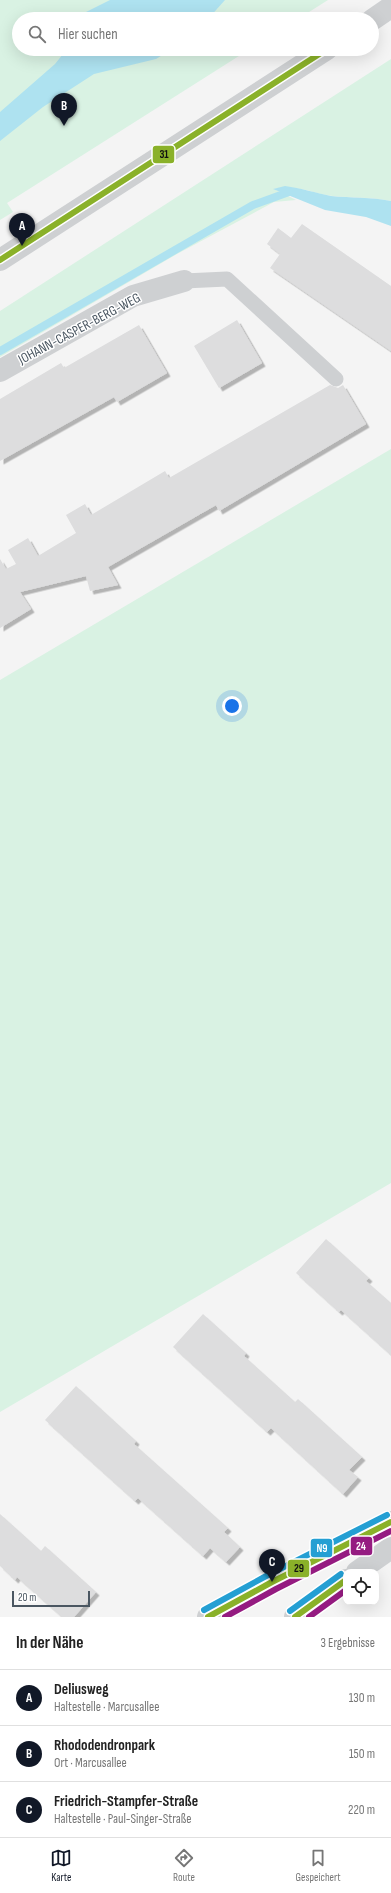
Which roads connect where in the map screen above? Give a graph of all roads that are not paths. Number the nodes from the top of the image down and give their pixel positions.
1 (391, 7) edge
2 (379, 15) edge
3 (316, 56) edge
4 (0, 260) edge
5 (184, 280) joint
6 (0, 371) edge
7 (336, 379) dead end
8 (391, 1522) edge
9 (391, 1548) edge
10 (361, 1569) edge
11 (343, 1582) edge
12 (220, 1614) edge
13 (295, 1617) edge

1 - 2 street
3 - 4 street
5 - 6 street, JOHANN-CASPER-BERG-WEG
5 - 7 lane, JOHANN-CASPER-BERG-WEG
8 - 12 street
9 - 10 street
11 - 13 street

